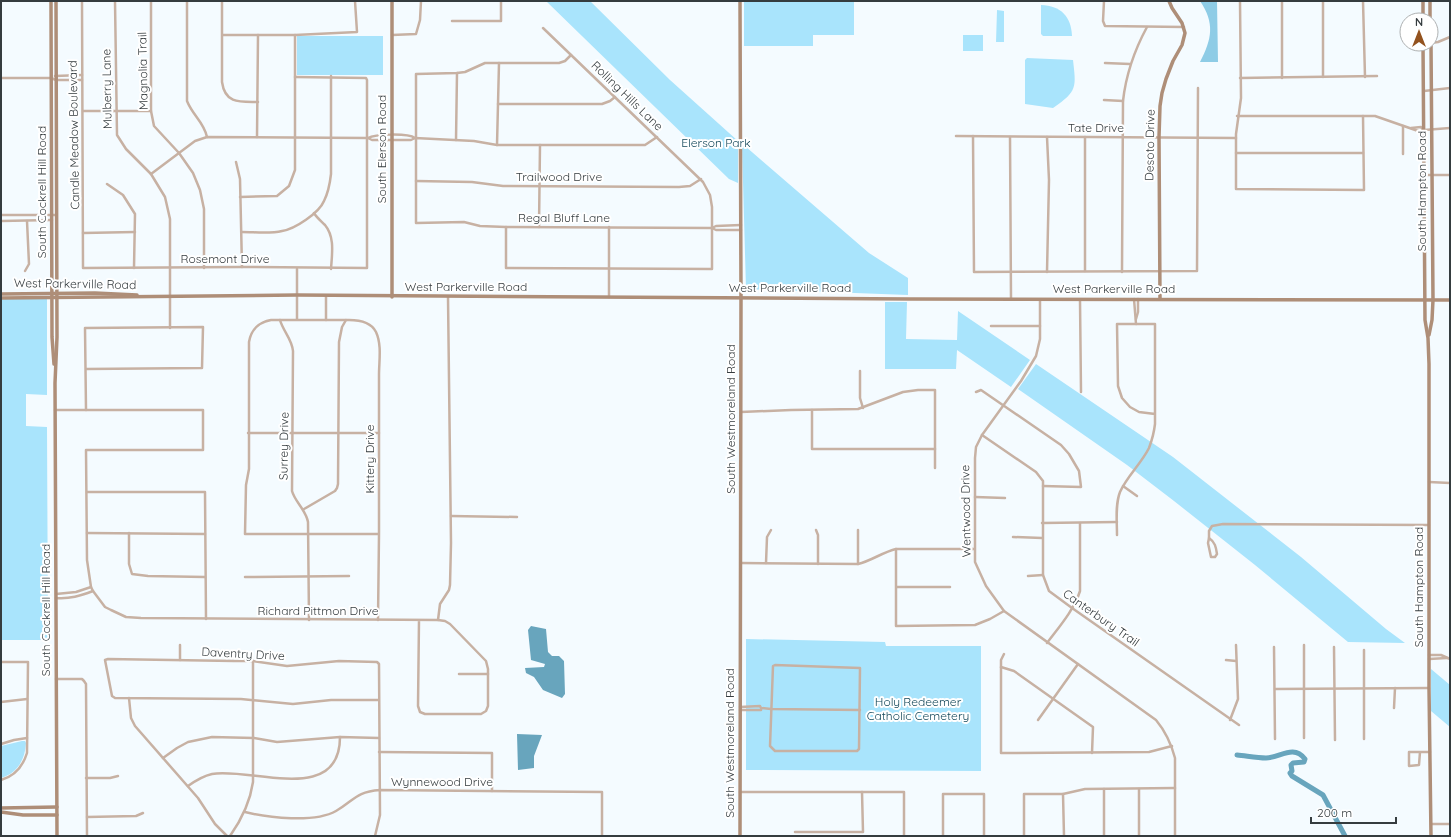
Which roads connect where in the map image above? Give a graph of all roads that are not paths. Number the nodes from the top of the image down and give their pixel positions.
1 (51, 1) edge
2 (56, 1) edge
3 (82, 1) edge
4 (115, 1) edge
5 (151, 1) edge
6 (187, 1) edge
7 (222, 1) edge
8 (356, 1) edge
9 (392, 1) edge
10 (421, 1) edge
11 (501, 1) edge
12 (740, 1) edge
13 (1104, 1) edge
14 (1169, 1) edge
15 (1240, 1) edge
16 (1282, 1) edge
17 (1322, 1) edge
18 (1363, 1) edge
19 (1423, 1) edge
20 (1430, 1) edge
21 (1423, 12) edge
22 (1430, 12) edge
23 (452, 21) dead end
24 (1147, 27) junction
25 (1184, 27) junction
26 (543, 28) dead end
27 (258, 35) junction
28 (295, 35) junction
29 (392, 35) junction
30 (223, 36) junction
31 (1450, 37) edge
32 (1439, 42) edge
33 (1423, 52) edge
34 (1431, 52) edge
35 (571, 55) junction
36 (499, 63) junction
37 (1105, 64) dead end
38 (1130, 64) junction
39 (457, 73) junction
40 (82, 74) junction
41 (56, 75) junction
42 (330, 76) junction
43 (1377, 76) dead end
44 (295, 77) junction
45 (1323, 77) junction
46 (1365, 77) junction
47 (1, 78) edge
48 (51, 78) junction
49 (1240, 78) junction
50 (1282, 78) junction
51 (56, 80) junction
52 (82, 80) junction
53 (1198, 88) dead end
54 (1450, 88) edge
55 (1424, 91) junction
56 (1431, 91) junction
57 (615, 96) junction
58 (1104, 100) dead end
59 (1123, 101) junction
60 (258, 102) junction
61 (498, 104) junction
62 (83, 111) junction
63 (116, 111) junction
64 (151, 111) junction
65 (1237, 116) junction
66 (1363, 116) junction
67 (1403, 126) junction
68 (1450, 128) edge
69 (1424, 130) junction
70 (1431, 130) junction
71 (956, 136) dead end
72 (973, 136) junction
73 (207, 137) junction
74 (257, 137) junction
75 (295, 137) junction
76 (1010, 137) junction
77 (1047, 137) junction
78 (1085, 137) junction
79 (1122, 137) junction
80 (1159, 137) junction
81 (331, 138) junction
82 (368, 138) junction
83 (392, 138) junction
84 (415, 138) junction
85 (657, 138) junction
86 (1197, 138) junction
87 (1236, 138) junction
88 (456, 140) junction
89 (497, 145) junction
90 (540, 145) junction
91 (52, 152) junction
92 (56, 152) junction
93 (1236, 152) junction
94 (179, 153) junction
95 (1363, 153) junction
96 (1403, 154) dead end
97 (236, 162) dead end
98 (151, 174) junction
99 (1424, 175) junction
100 (1432, 175) junction
101 (1450, 176) edge
102 (701, 179) junction
103 (416, 181) junction
104 (107, 184) dead end
105 (540, 186) junction
106 (240, 197) junction
107 (314, 213) junction
108 (1, 215) edge
109 (52, 215) junction
110 (56, 215) junction
111 (52, 220) junction
112 (56, 220) junction
113 (1, 221) edge
114 (27, 221) junction
115 (741, 226) junction
116 (506, 227) junction
117 (539, 227) junction
118 (609, 227) junction
119 (712, 228) junction
120 (741, 230) junction
121 (135, 232) junction
122 (242, 232) junction
123 (83, 233) junction
124 (242, 267) junction
125 (83, 268) joint
126 (134, 268) junction
127 (170, 268) junction
128 (204, 268) junction
129 (297, 268) junction
130 (609, 268) junction
131 (331, 269) junction
132 (25, 271) dead end
133 (1085, 271) junction
134 (1011, 272) junction
135 (1047, 272) junction
136 (1122, 272) junction
137 (1160, 272) junction
138 (54, 293) junction
139 (1, 294) edge
140 (297, 295) junction
141 (148, 296) junction
142 (170, 296) junction
143 (326, 296) junction
144 (392, 297) junction
145 (448, 297) junction
146 (609, 297) junction
147 (1, 298) edge
148 (54, 298) junction
149 (741, 298) junction
150 (1011, 299) junction
151 (1136, 299) junction
152 (1160, 299) junction
153 (1040, 300) junction
154 (1080, 300) junction
155 (1425, 300) junction
156 (1432, 300) junction
157 (1450, 300) edge
158 (297, 319) junction
159 (280, 320) junction
160 (326, 320) junction
161 (346, 320) junction
162 (1136, 324) junction
163 (991, 326) dead end
164 (1040, 326) junction
165 (170, 328) junction
166 (1428, 338) junction
167 (86, 369) junction
168 (860, 371) dead end
169 (976, 392) dead end
170 (1081, 392) dead end
171 (1002, 405) junction
172 (863, 408) junction
173 (55, 410) junction
174 (86, 410) junction
175 (812, 410) junction
176 (741, 412) junction
177 (1155, 414) junction
178 (248, 433) junction
179 (293, 433) junction
180 (339, 433) junction
181 (379, 433) junction
182 (982, 435) junction
183 (935, 449) junction
184 (935, 468) dead end
185 (1429, 482) junction
186 (1450, 483) edge
187 (1043, 486) junction
188 (1123, 486) junction
189 (87, 492) junction
190 (1137, 496) dead end
191 (975, 497) junction
192 (1005, 498) dead end
193 (304, 509) junction
194 (451, 516) junction
195 (517, 518) dead end
196 (1117, 522) junction
197 (1042, 523) junction
198 (1080, 523) junction
199 (1429, 525) junction
200 (770, 530) dead end
201 (816, 530) dead end
202 (858, 530) dead end
203 (87, 533) junction
204 (128, 533) junction
205 (309, 533) junction
206 (205, 534) junction
207 (379, 534) junction
208 (1117, 535) dead end
209 (1013, 537) dead end
210 (1042, 538) junction
211 (1209, 538) junction
212 (896, 549) junction
213 (974, 549) junction
214 (741, 563) junction
215 (766, 563) junction
216 (818, 564) junction
217 (858, 564) junction
218 (1043, 575) junction
219 (308, 576) junction
220 (349, 576) dead end
221 (1028, 576) dead end
222 (205, 577) junction
223 (245, 577) dead end
224 (92, 587) junction
225 (897, 587) junction
226 (950, 587) dead end
227 (93, 591) junction
228 (56, 594) junction
229 (56, 598) junction
230 (1072, 608) junction
231 (1004, 611) junction
232 (206, 619) junction
233 (308, 620) junction
234 (378, 620) junction
235 (418, 620) junction
236 (438, 620) junction
237 (1047, 643) junction
238 (180, 645) dead end
239 (1304, 645) dead end
240 (1236, 646) dead end
241 (1274, 647) dead end
242 (1334, 647) dead end
243 (1364, 650) dead end
244 (1004, 654) dead end
245 (1429, 657) junction
246 (1449, 658) edge
247 (180, 660) junction
248 (1226, 660) dead end
249 (253, 661) junction
250 (1236, 661) junction
251 (1, 662) edge
252 (1078, 664) junction
253 (1001, 667) junction
254 (459, 674) dead end
255 (488, 674) junction
256 (56, 679) junction
257 (1395, 688) junction
258 (1429, 688) junction
259 (1274, 689) junction
260 (1305, 689) junction
261 (1334, 689) junction
262 (1364, 689) junction
263 (129, 698) junction
264 (27, 699) junction
265 (1052, 699) junction
266 (253, 700) junction
267 (379, 700) junction
268 (1, 702) edge
269 (740, 708) junction
270 (1394, 708) dead end
271 (771, 709) junction
272 (860, 710) junction
273 (1038, 720) dead end
274 (1230, 720) junction
275 (1239, 725) dead end
276 (340, 737) junction
277 (28, 738) junction
278 (254, 738) junction
279 (379, 738) junction
280 (1304, 738) dead end
281 (1275, 739) dead end
282 (1364, 739) dead end
283 (1335, 740) dead end
284 (1, 744) edge
285 (1172, 746) junction
286 (379, 752) junction
287 (1420, 752) junction
288 (1430, 752) junction
289 (1092, 753) junction
290 (163, 758) junction
291 (253, 775) junction
292 (118, 776) dead end
293 (86, 778) junction
294 (1, 780) edge
295 (188, 786) junction
296 (1139, 788) junction
297 (1175, 788) junction
298 (1104, 789) junction
299 (380, 790) junction
300 (492, 791) junction
301 (740, 792) junction
302 (862, 792) junction
303 (1063, 794) junction
304 (57, 807) junction
305 (1, 808) edge
306 (1, 812) edge
307 (245, 812) junction
308 (143, 813) dead end
309 (57, 815) junction
310 (87, 817) junction
311 (1431, 824) junction
312 (1450, 824) edge
313 (795, 832) dead end
314 (810, 832) junction
315 (57, 836) edge
316 (87, 836) edge
317 (227, 836) edge
318 (230, 836) edge
319 (375, 836) edge
320 (602, 836) edge
321 (740, 836) edge
322 (810, 836) edge
323 (904, 836) edge
324 (943, 836) edge
325 (984, 836) edge
326 (1024, 836) edge
327 (1064, 836) edge
328 (1104, 836) edge
329 (1139, 836) edge
330 (1176, 836) edge
331 (1431, 836) edge

1 - 48 main road, South Cockrell Hill Road
2 - 41 main road, South Cockrell Hill Road
3 - 40 street, Candle Meadow Boulevard
4 - 63 street, Mulberry Lane
5 - 64 street, Magnolia Trail
6 - 73 street
7 - 30 street
8 - 28 street
9 - 29 main road, South Elerson Road
10 - 29 street
11 - 23 street
12 - 115 main road, South Westmoreland Road
13 - 24 street
14 - 25 main road
15 - 49 street
16 - 50 street
17 - 45 street
18 - 46 street
19 - 21 main road
20 - 22 main road
24 - 25 street
24 - 38 street
25 - 80 main road, Desoto Drive
26 - 35 street, Rolling Hills Lane
27 - 28 street
27 - 30 street
27 - 60 street
28 - 44 street
29 - 83 main road, South Elerson Road
30 - 60 street
31 - 32 street
33 - 55 main road, South Hampton Road
34 - 56 main road, South Hampton Road
35 - 36 street
35 - 57 street, Rolling Hills Lane
36 - 39 street
36 - 61 street
37 - 38 street
38 - 59 street
39 - 84 street
39 - 88 street
40 - 41 street
40 - 52 street, Candle Meadow Boulevard
41 - 48 street
41 - 51 main road, South Cockrell Hill Road
42 - 44 street
42 - 81 street
42 - 82 street
43 - 46 street
44 - 75 street
45 - 46 street
45 - 50 street
47 - 48 street
48 - 51 street
48 - 91 main road, South Cockrell Hill Road
49 - 50 street
49 - 65 street
51 - 52 street
51 - 92 main road, South Cockrell Hill Road
52 - 62 street, Candle Meadow Boulevard
53 - 86 street
54 - 56 street
55 - 56 street
55 - 69 main road, South Hampton Road
56 - 70 main road, South Hampton Road
57 - 61 street
57 - 85 street, Rolling Hills Lane
58 - 59 street
59 - 79 street
60 - 74 street
61 - 89 street
62 - 63 street
62 - 123 street, Candle Meadow Boulevard
63 - 64 street
63 - 98 street, Mulberry Lane
64 - 94 street, Magnolia Trail
65 - 66 street
65 - 87 street
66 - 67 street
66 - 95 street
67 - 69 street
67 - 96 street
68 - 70 street
69 - 70 street
69 - 99 main road, South Hampton Road
70 - 100 main road, South Hampton Road
71 - 72 street, Tate Drive
72 - 76 street, Tate Drive
72 - 134 street
73 - 74 street
73 - 94 street
74 - 75 street
75 - 81 street
75 - 106 street
76 - 77 street, Tate Drive
76 - 134 street
77 - 78 street, Tate Drive
77 - 135 street
78 - 79 street, Tate Drive
78 - 133 street
79 - 80 street, Tate Drive
79 - 136 street
80 - 86 street, Tate Drive
80 - 137 main road, Desoto Drive
81 - 82 street
81 - 107 street
82 - 83 street
82 - 131 street, Rosemont Drive
83 - 84 street
83 - 144 main road, South Elerson Road
84 - 88 street
84 - 103 street
85 - 90 street
85 - 102 street, Rolling Hills Lane
86 - 87 street, Tate Drive
86 - 137 street
87 - 93 street
88 - 89 street
89 - 90 street
90 - 105 street
91 - 92 main road
91 - 109 main road, South Cockrell Hill Road
92 - 110 main road, South Cockrell Hill Road
93 - 95 street
93 - 95 street
94 - 98 street
94 - 128 street, Magnolia Trail
97 - 106 street
98 - 127 street, Mulberry Lane
99 - 100 street
99 - 155 main road, South Hampton Road
100 - 101 street
100 - 156 main road, South Hampton Road
102 - 105 street, Trailwood Drive
102 - 119 street, Rolling Hills Lane
103 - 105 street, Trailwood Drive
103 - 116 street, Regal Bluff Lane
104 - 121 street
105 - 117 street
106 - 122 street
107 - 122 street
107 - 131 street
108 - 109 street
109 - 110 street
109 - 111 main road, South Cockrell Hill Road
110 - 112 main road, South Cockrell Hill Road
111 - 112 street
111 - 114 street
111 - 138 main road, South Cockrell Hill Road
112 - 138 main road, South Cockrell Hill Road
113 - 114 street
114 - 132 street
115 - 119 street, Regal Bluff Lane
115 - 120 main road, South Westmoreland Road
116 - 117 street, Regal Bluff Lane
116 - 130 street
117 - 118 street, Regal Bluff Lane
118 - 119 street, Regal Bluff Lane
118 - 130 street
119 - 120 street, Regal Bluff Lane
119 - 130 street, Rolling Hills Lane
120 - 149 main road, South Westmoreland Road
121 - 123 street
121 - 126 street
122 - 124 street
123 - 125 street, Candle Meadow Boulevard
124 - 128 street, Rosemont Drive
124 - 129 street, Rosemont Drive
125 - 126 street, Rosemont Drive
126 - 127 street, Rosemont Drive
127 - 128 street, Rosemont Drive
127 - 142 street, Mulberry Lane
129 - 131 street, Rosemont Drive
129 - 140 street
130 - 146 street
133 - 135 street
133 - 136 street
134 - 135 street
134 - 150 street
136 - 137 street
137 - 152 main road, Desoto Drive
138 - 139 main road, West Parkerville Road
138 - 141 main road, West Parkerville Road
138 - 148 main road, South Cockrell Hill Road
140 - 142 main road, West Parkerville Road
140 - 143 main road, West Parkerville Road
140 - 158 street
141 - 142 main road, West Parkerville Road
141 - 148 main road, West Parkerville Road
142 - 165 street, Mulberry Lane
143 - 144 main road, West Parkerville Road
143 - 160 street
144 - 145 main road, West Parkerville Road
145 - 146 main road, West Parkerville Road
145 - 194 street
146 - 149 main road, West Parkerville Road
147 - 148 main road, West Parkerville Road
148 - 173 main road, South Cockrell Hill Road
149 - 150 main road, West Parkerville Road
149 - 176 main road, South Westmoreland Road
150 - 153 main road, West Parkerville Road
151 - 152 main road, West Parkerville Road
151 - 154 main road, West Parkerville Road
151 - 162 street
152 - 155 main road, West Parkerville Road
153 - 154 main road, West Parkerville Road
153 - 164 street, Wentwood Drive
154 - 170 street
155 - 156 main road, West Parkerville Road
155 - 166 main road, South Hampton Road
156 - 157 main road, West Parkerville Road
156 - 166 main road, South Hampton Road
158 - 159 street
158 - 160 street
159 - 178 street
159 - 179 street, Surrey Drive
160 - 161 street
161 - 180 street
161 - 181 street, Kittery Drive
162 - 177 street
162 - 177 street
163 - 164 street
164 - 171 street, Wentwood Drive
165 - 167 street
165 - 167 street
166 - 185 main road, South Hampton Road
167 - 174 street
168 - 172 street
169 - 171 street
171 - 182 street, Wentwood Drive
171 - 187 street
172 - 175 street
172 - 183 street
173 - 174 street
173 - 228 main road, South Cockrell Hill Road
174 - 189 street
175 - 176 street
175 - 183 street
176 - 214 main road, South Westmoreland Road
177 - 188 street
178 - 179 street
178 - 205 street
179 - 180 street
179 - 193 street, Surrey Drive
180 - 181 street
180 - 193 street
181 - 207 street, Kittery Drive
182 - 187 street
182 - 191 street, Wentwood Drive
183 - 184 street
185 - 186 street
185 - 199 main road, South Hampton Road
187 - 197 street, Canterbury Trail
188 - 190 street
188 - 196 street
189 - 203 street
189 - 206 street
191 - 192 street
191 - 213 street, Wentwood Drive
193 - 205 street, Surrey Drive
194 - 195 street
194 - 236 street
196 - 198 street
196 - 208 street
197 - 198 street
197 - 210 street, Canterbury Trail
198 - 230 street
199 - 211 street
199 - 245 main road, South Hampton Road
200 - 215 street
201 - 216 street
202 - 217 street
203 - 204 street
203 - 224 street
204 - 206 street
204 - 222 street
205 - 207 street
205 - 219 street, Surrey Drive
206 - 222 street
207 - 234 street, Kittery Drive
209 - 210 street
210 - 218 street, Canterbury Trail
211 - 211 street
212 - 213 street
212 - 217 street
212 - 225 street
213 - 231 street, Wentwood Drive
214 - 215 street
214 - 269 main road, South Westmoreland Road
215 - 216 street
216 - 217 street
218 - 221 street
218 - 230 street, Canterbury Trail
219 - 220 street
219 - 223 street
219 - 233 street, Surrey Drive
222 - 232 street
224 - 227 street
224 - 228 street
225 - 226 street
225 - 231 street
227 - 229 street
227 - 232 street, Richard Pittmon Drive
228 - 229 main road, South Cockrell Hill Road
229 - 256 main road, South Cockrell Hill Road
230 - 237 street
230 - 274 street, Canterbury Trail
231 - 237 street, Wentwood Drive
232 - 233 street, Richard Pittmon Drive
233 - 234 street, Richard Pittmon Drive
234 - 235 street, Richard Pittmon Drive
235 - 236 street, Richard Pittmon Drive
235 - 255 street, Richard Pittmon Drive
236 - 255 street, Richard Pittmon Drive
237 - 252 street, Wentwood Drive
238 - 247 street
239 - 260 street
240 - 250 street
241 - 259 street
242 - 261 street
243 - 262 street
244 - 253 street
245 - 246 street
245 - 258 main road, South Hampton Road
247 - 249 street, Daventry Drive
247 - 263 street, Daventry Drive
248 - 250 street
249 - 266 street
249 - 267 street, Daventry Drive
250 - 274 street
251 - 264 street
252 - 265 street
252 - 285 street, Wentwood Drive
253 - 265 street
253 - 289 street
254 - 255 street
256 - 293 street
256 - 304 main road, South Cockrell Hill Road
257 - 258 street
257 - 262 street
257 - 270 street
258 - 288 main road, South Hampton Road
259 - 260 street
259 - 281 street
260 - 261 street
260 - 280 street
261 - 262 street
261 - 283 street
262 - 282 street
263 - 266 street
263 - 290 street
264 - 268 street
264 - 277 street
265 - 273 street
265 - 289 street
266 - 267 street
266 - 278 street
267 - 279 street
269 - 271 street
269 - 301 main road, South Westmoreland Road
271 - 272 street
271 - 272 street
271 - 272 street
274 - 275 street, Canterbury Trail
276 - 278 street
276 - 279 street
276 - 291 street
277 - 284 street
277 - 294 street
278 - 290 street
278 - 291 street
279 - 286 street
285 - 289 street
285 - 297 street, Wentwood Drive
286 - 299 street
286 - 300 street
287 - 287 street
287 - 288 street
288 - 311 main road, South Hampton Road
290 - 295 street
291 - 295 street
291 - 307 street
292 - 293 street
293 - 310 street
295 - 317 street
296 - 297 street
296 - 298 street
296 - 329 street
297 - 330 street, Wentwood Drive
298 - 303 street
298 - 328 street
299 - 300 street, Wynnewood Drive
299 - 307 street, Wynnewood Drive
299 - 319 street
300 - 320 street, Wynnewood Drive
301 - 302 street
301 - 321 main road, South Westmoreland Road
302 - 314 street
302 - 323 street
303 - 326 street
303 - 327 street
304 - 305 main road
304 - 309 main road, South Cockrell Hill Road
306 - 309 main road
307 - 318 street
308 - 310 street
309 - 315 main road, South Cockrell Hill Road
310 - 316 street
311 - 312 street
311 - 331 main road, South Hampton Road
313 - 314 street
314 - 322 street
324 - 325 street

